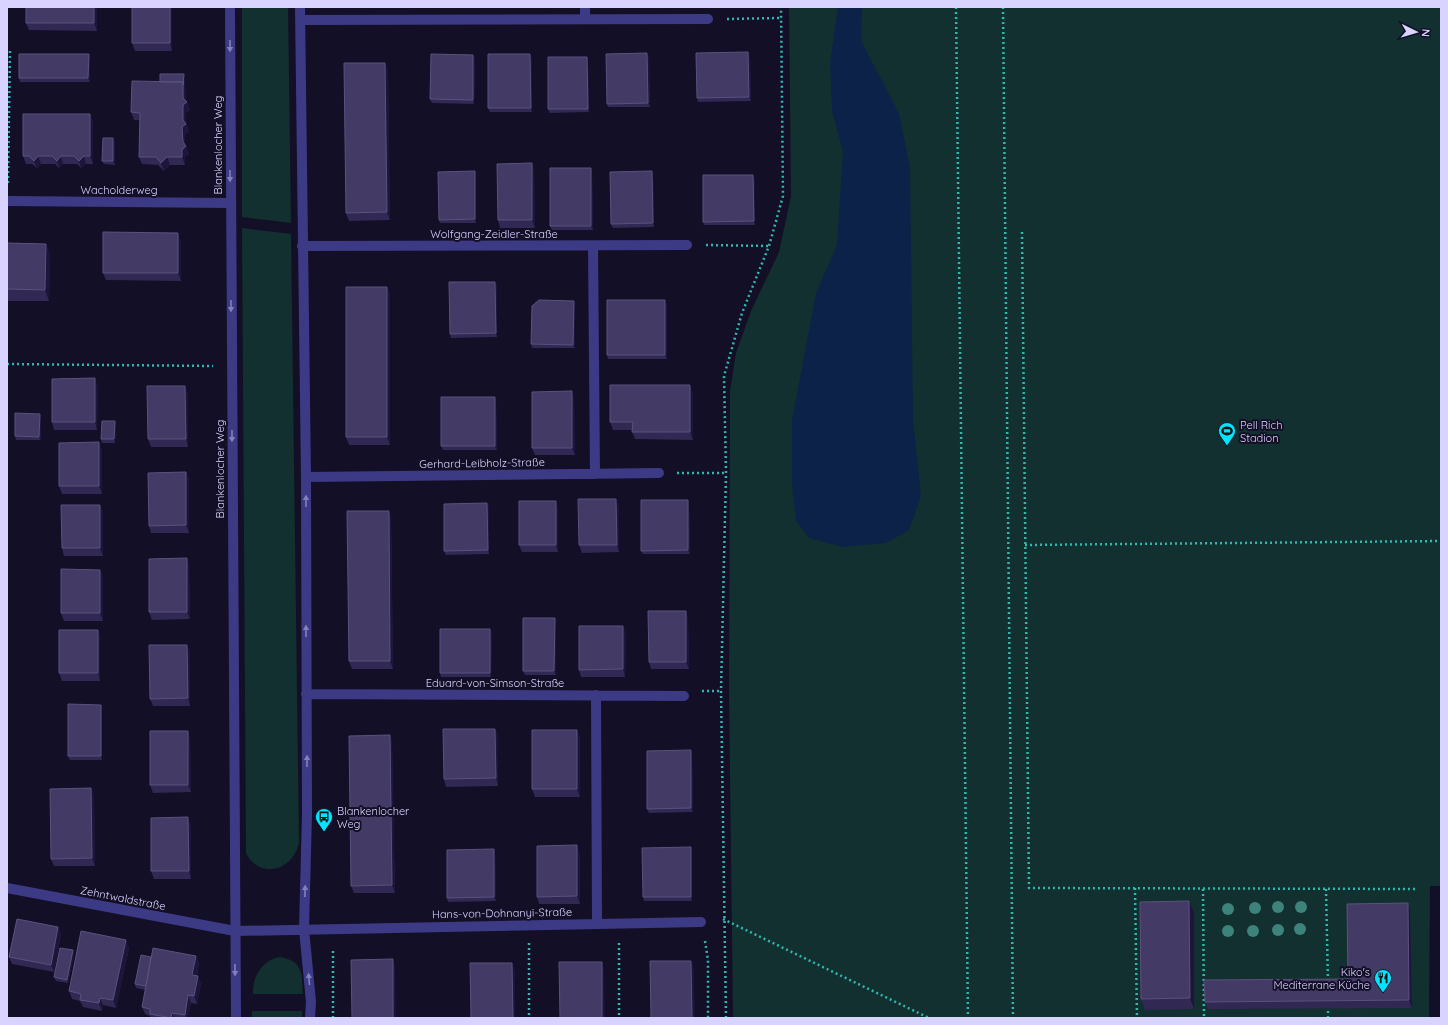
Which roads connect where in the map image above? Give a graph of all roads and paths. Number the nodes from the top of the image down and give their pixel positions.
1 (230, 7) edge
2 (300, 7) edge
3 (585, 7) edge
4 (781, 7) edge
5 (956, 7) edge
6 (1003, 7) edge
7 (780, 18) junction
8 (585, 19) junction
9 (708, 19) joint
10 (300, 20) junction
11 (10, 49) dead end
12 (8, 201) edge
13 (230, 203) junction
14 (1022, 232) dead end
15 (687, 245) joint
16 (302, 246) junction
17 (592, 246) junction
18 (769, 246) junction
19 (7, 364) edge
20 (231, 366) junction
21 (659, 473) joint
22 (726, 473) junction
23 (595, 474) junction
24 (306, 477) junction
25 (1441, 541) edge
26 (1025, 545) junction
27 (306, 694) junction
28 (596, 695) junction
29 (684, 696) dead end
30 (7, 888) edge
31 (1136, 888) junction
32 (1203, 888) junction
33 (1326, 889) junction
34 (1416, 889) dead end
35 (723, 919) junction
36 (701, 922) joint
37 (619, 923) junction
38 (598, 924) junction
39 (528, 925) junction
40 (334, 929) junction
41 (304, 930) junction
42 (234, 931) junction
43 (1328, 987) edge
44 (1328, 1008) edge
45 (236, 1018) edge
46 (310, 1018) edge
47 (333, 1018) edge
48 (529, 1018) edge
49 (619, 1018) edge
50 (708, 1018) edge
51 (726, 1018) edge
52 (929, 1018) edge
53 (968, 1018) edge
54 (1013, 1018) edge
55 (1137, 1018) edge
56 (1204, 1018) edge
57 (1328, 1018) edge

1 -> 13 street, Blankenlocher Weg
2 - 10 street
3 - 8 street
4 - 7 path
5 - 53 path
6 - 54 path
7 - 9 path
7 - 18 path
8 - 9 street
8 - 10 street
10 - 16 street
11 - 12 path
12 - 13 street, Wacholderweg
13 -> 20 street, Blankenlocher Weg
14 - 26 path
15 - 17 street, Wolfgang-Zeidler-Straße
15 - 18 path
16 - 17 street, Wolfgang-Zeidler-Straße
16 - 24 street
17 - 23 street
18 - 22 path
19 - 20 path
20 -> 42 street, Blankenlocher Weg
21 - 22 path
21 - 23 street, Gerhard-Leibholz-Straße
22 - 35 path
23 - 24 street, Gerhard-Leibholz-Straße
27 -> 24 street
25 - 26 path
26 - 31 path
27 - 28 street, Eduard-von-Simson-Straße
41 -> 27 street
28 - 29 street, Eduard-von-Simson-Straße
28 - 38 street
30 - 42 street, Zehntwaldstraße
31 - 32 path
31 - 55 path
32 - 33 path
32 - 56 path
33 - 34 path
33 - 43 path
35 - 51 path
35 - 52 path
36 - 37 street, Hans-von-Dohnanyi-Straße
36 - 50 path
37 - 38 street, Hans-von-Dohnanyi-Straße
37 - 49 path
38 - 39 street, Hans-von-Dohnanyi-Straße
39 - 40 street, Hans-von-Dohnanyi-Straße
39 - 48 path
40 - 41 street, Hans-von-Dohnanyi-Straße
40 - 47 path
41 - 42 street
46 -> 41 street
42 -> 45 street, Blankenlocher Weg
44 - 57 path

